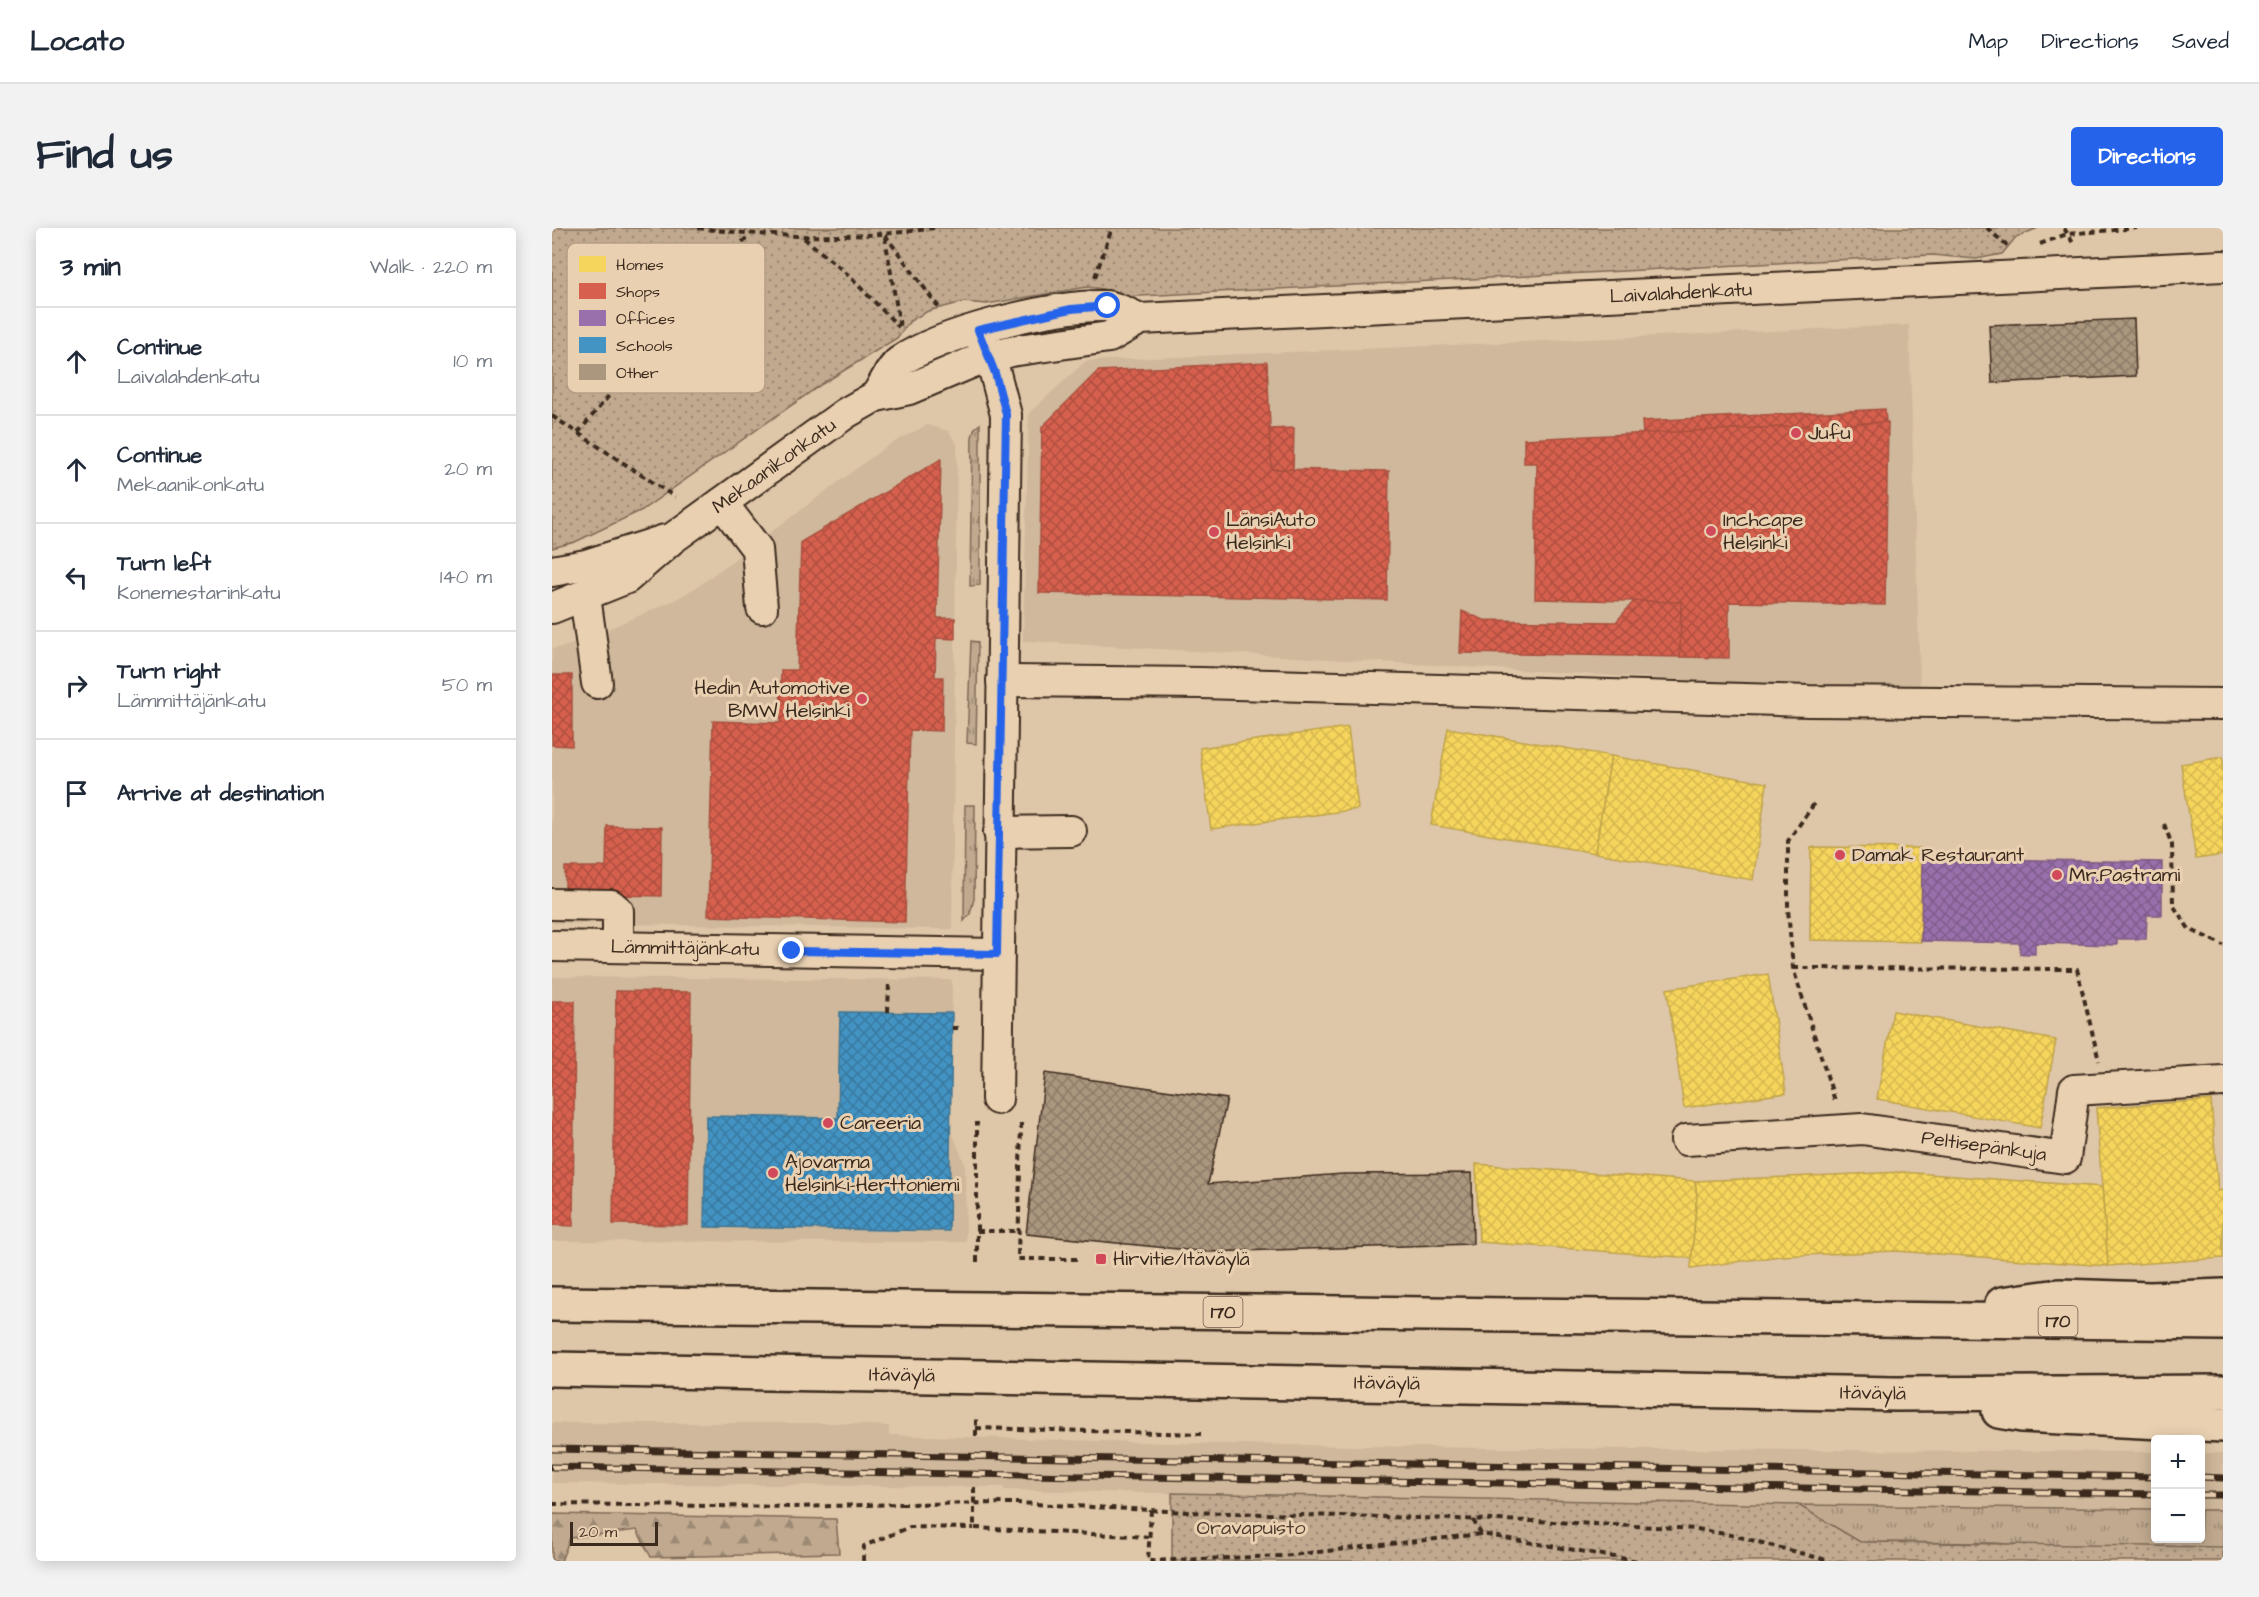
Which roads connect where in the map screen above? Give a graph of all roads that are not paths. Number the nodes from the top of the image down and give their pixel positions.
1 (2223, 266) edge
2 (1071, 309) joint
3 (1140, 319) junction
4 (976, 341) junction
5 (1070, 341) joint
6 (722, 503) junction
7 (673, 538) junction
8 (552, 571) edge
9 (585, 596) junction
10 (552, 608) edge
11 (762, 608) dead end
12 (1002, 681) junction
13 (597, 683) dead end
14 (2223, 704) edge
15 (1071, 831) dead end
16 (999, 832) junction
17 (552, 904) edge
18 (552, 946) edge
19 (618, 947) junction
20 (997, 954) junction
21 (2223, 1081) edge
22 (997, 1099) dead end
23 (1686, 1140) dead end
24 (2223, 1296) edge
25 (552, 1304) edge
26 (1893, 1320) junction
27 (2223, 1323) edge
28 (552, 1369) edge
29 (2223, 1392) edge
30 (1897, 1394) junction
31 (2223, 1425) edge

1 - 3 street, Laivalahdenkatu
2 - 3 street, Laivalahdenkatu
2 - 4 street, Mekaanikonkatu
3 - 5 street, Laivalahdenkatu
4 - 5 street, Mekaanikonkatu
4 - 6 street, Mekaanikonkatu
4 - 12 street
6 - 7 street, Mekaanikonkatu
6 - 11 street
7 - 8 street, Mekaanikonkatu
7 - 9 street, Mekaanikonkatu
9 - 10 street, Mekaanikonkatu
9 - 13 street
12 - 14 street
12 - 16 street
15 - 16 street
16 - 20 street
17 - 19 street
18 - 19 street, Lämmittäjänkatu
19 - 20 street, Lämmittäjänkatu
20 - 22 street
21 - 23 street, Peltisepänkuja
24 - 26 highway
25 - 26 highway, 170
26 - 27 highway, 170
28 - 30 highway, Itäväylä
29 - 30 highway, Itäväylä
30 - 31 highway

